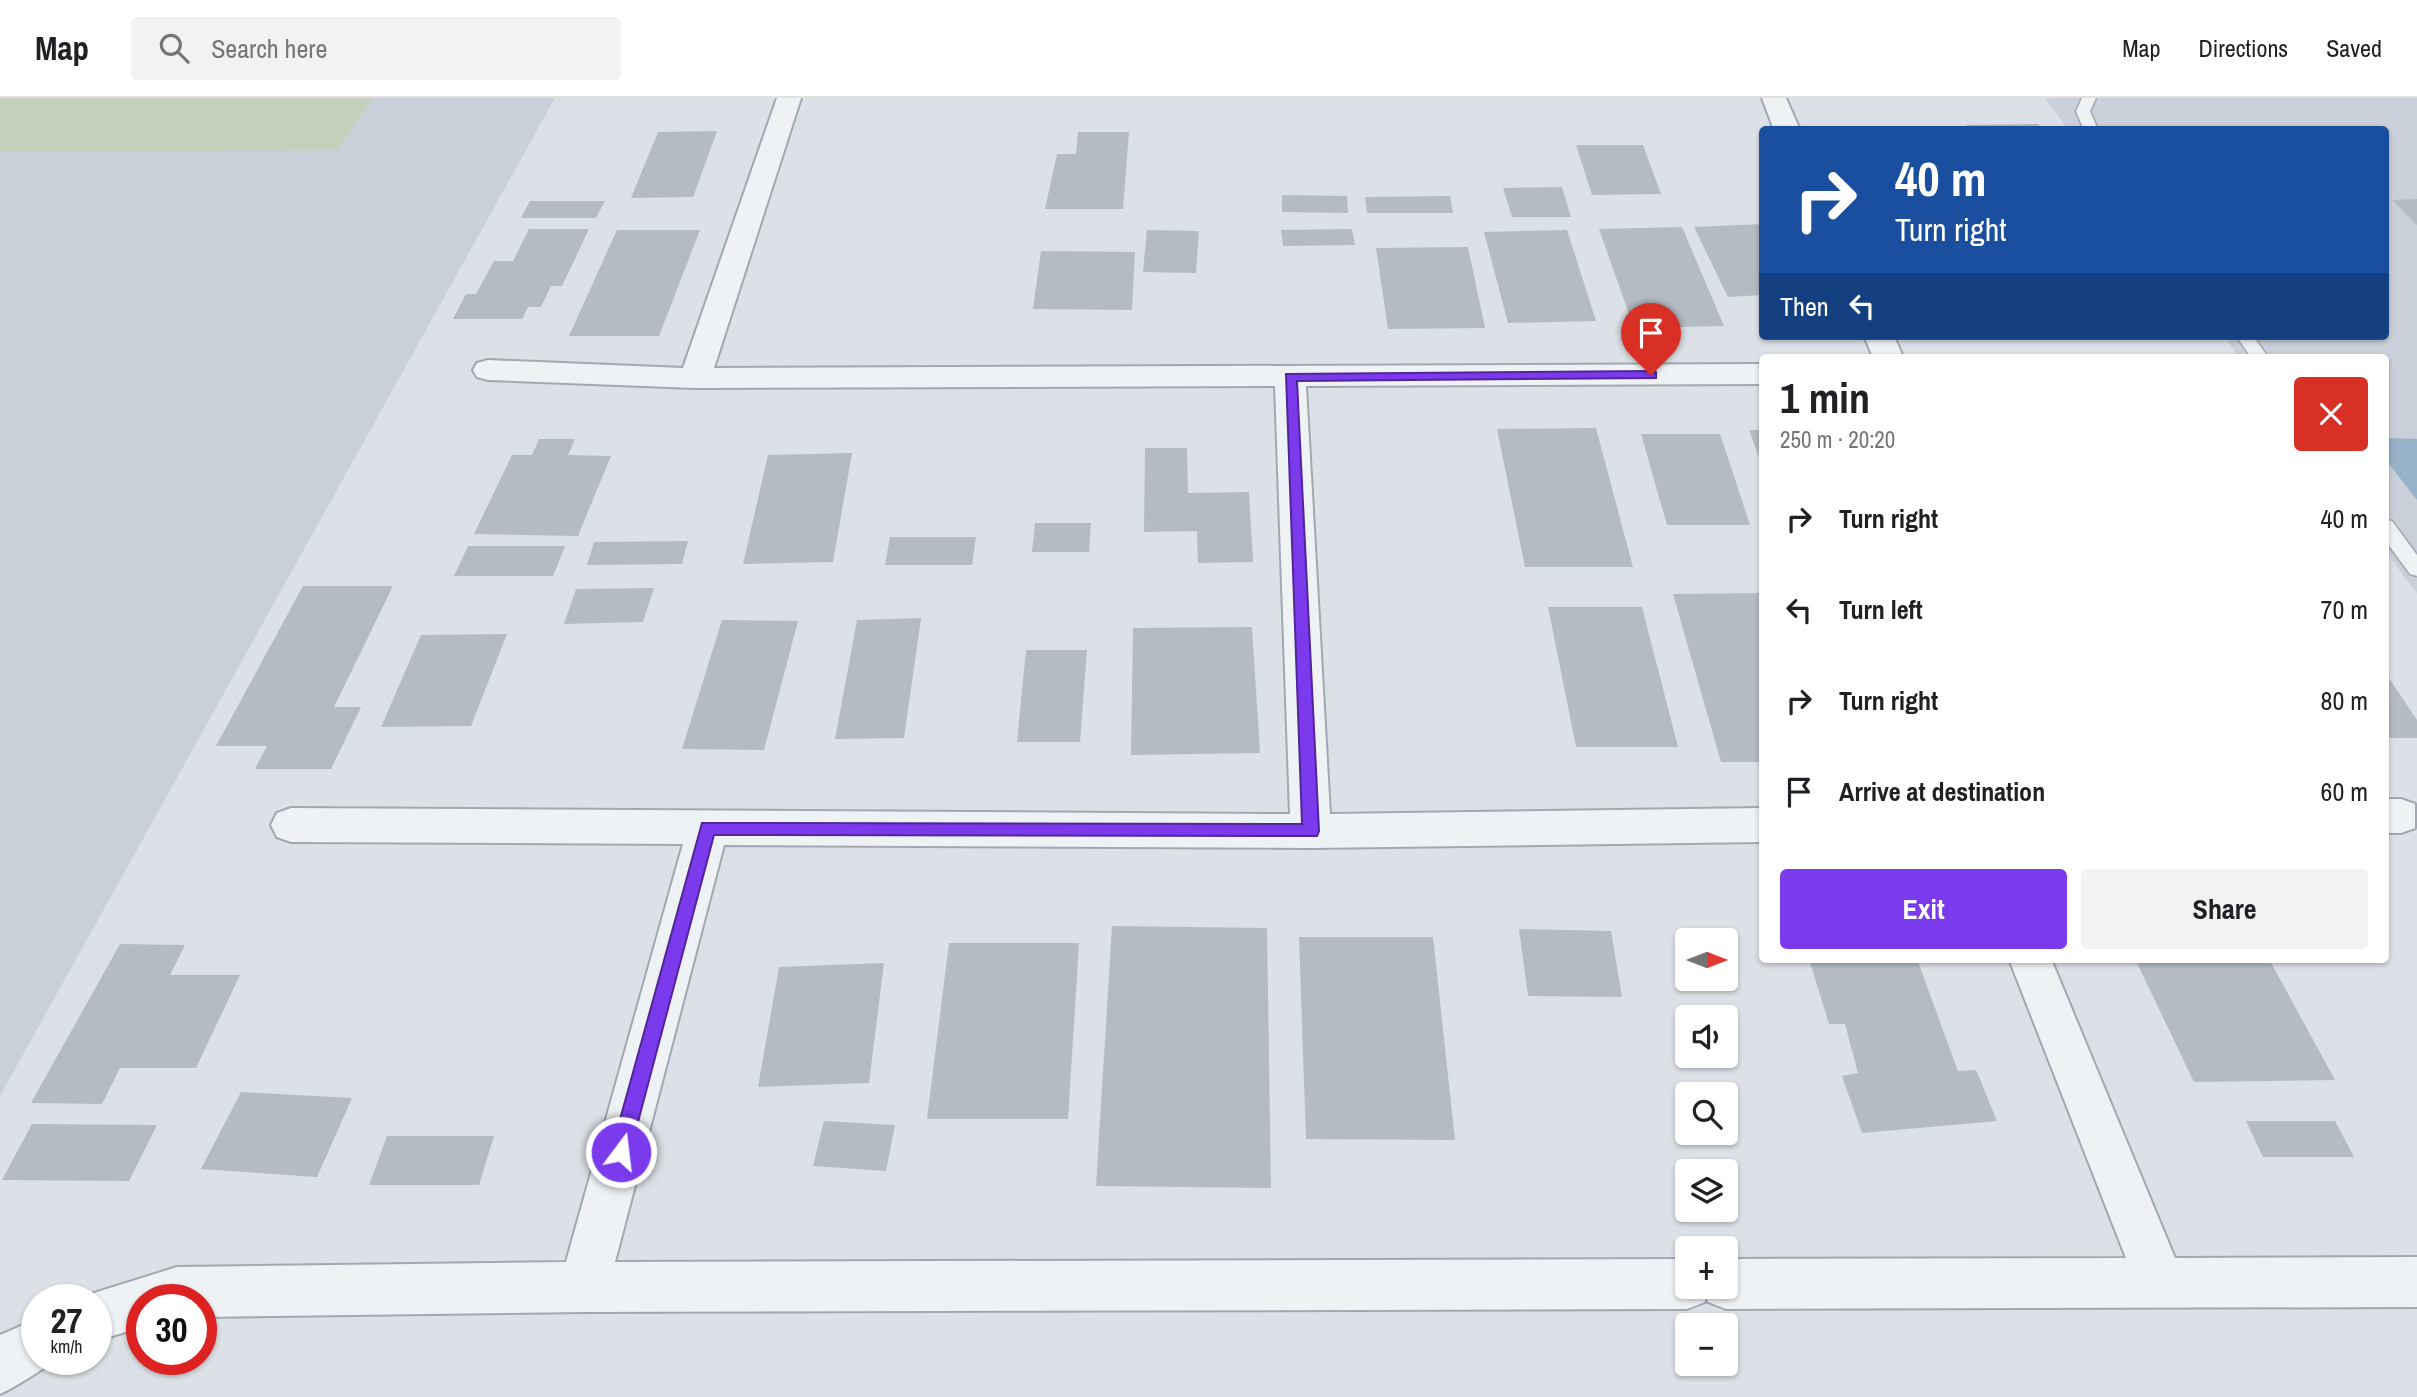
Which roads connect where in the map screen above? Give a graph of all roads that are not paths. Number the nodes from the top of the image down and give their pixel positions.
1 (789, 98) edge
2 (1774, 98) edge
3 (2089, 98) edge
4 (1785, 126) edge
5 (2089, 126) edge
6 (2247, 340) edge
7 (2258, 354) edge
8 (488, 370) dead end
9 (1759, 374) edge
10 (1290, 377) junction
11 (695, 378) junction
12 (2389, 531) edge
13 (2417, 569) edge
14 (291, 825) dead end
15 (1759, 825) edge
16 (708, 828) junction
17 (1311, 831) junction
18 (2032, 963) edge
19 (2417, 1282) edge
20 (2161, 1283) junction
21 (1675, 1284) edge
22 (1738, 1284) edge
23 (584, 1287) junction
24 (217, 1292) edge
25 (21, 1352) edge
26 (0, 1368) edge

1 - 11 street
2 - 4 street
3 - 5 lane
6 - 7 lane
8 - 11 street
9 - 10 street
10 - 11 street
10 - 17 street
12 - 13 lane
14 - 16 street
15 - 17 street
16 - 17 street
16 - 23 street
18 - 20 street
19 - 20 street
20 - 22 street
21 - 23 street
23 - 24 street
25 - 26 street

